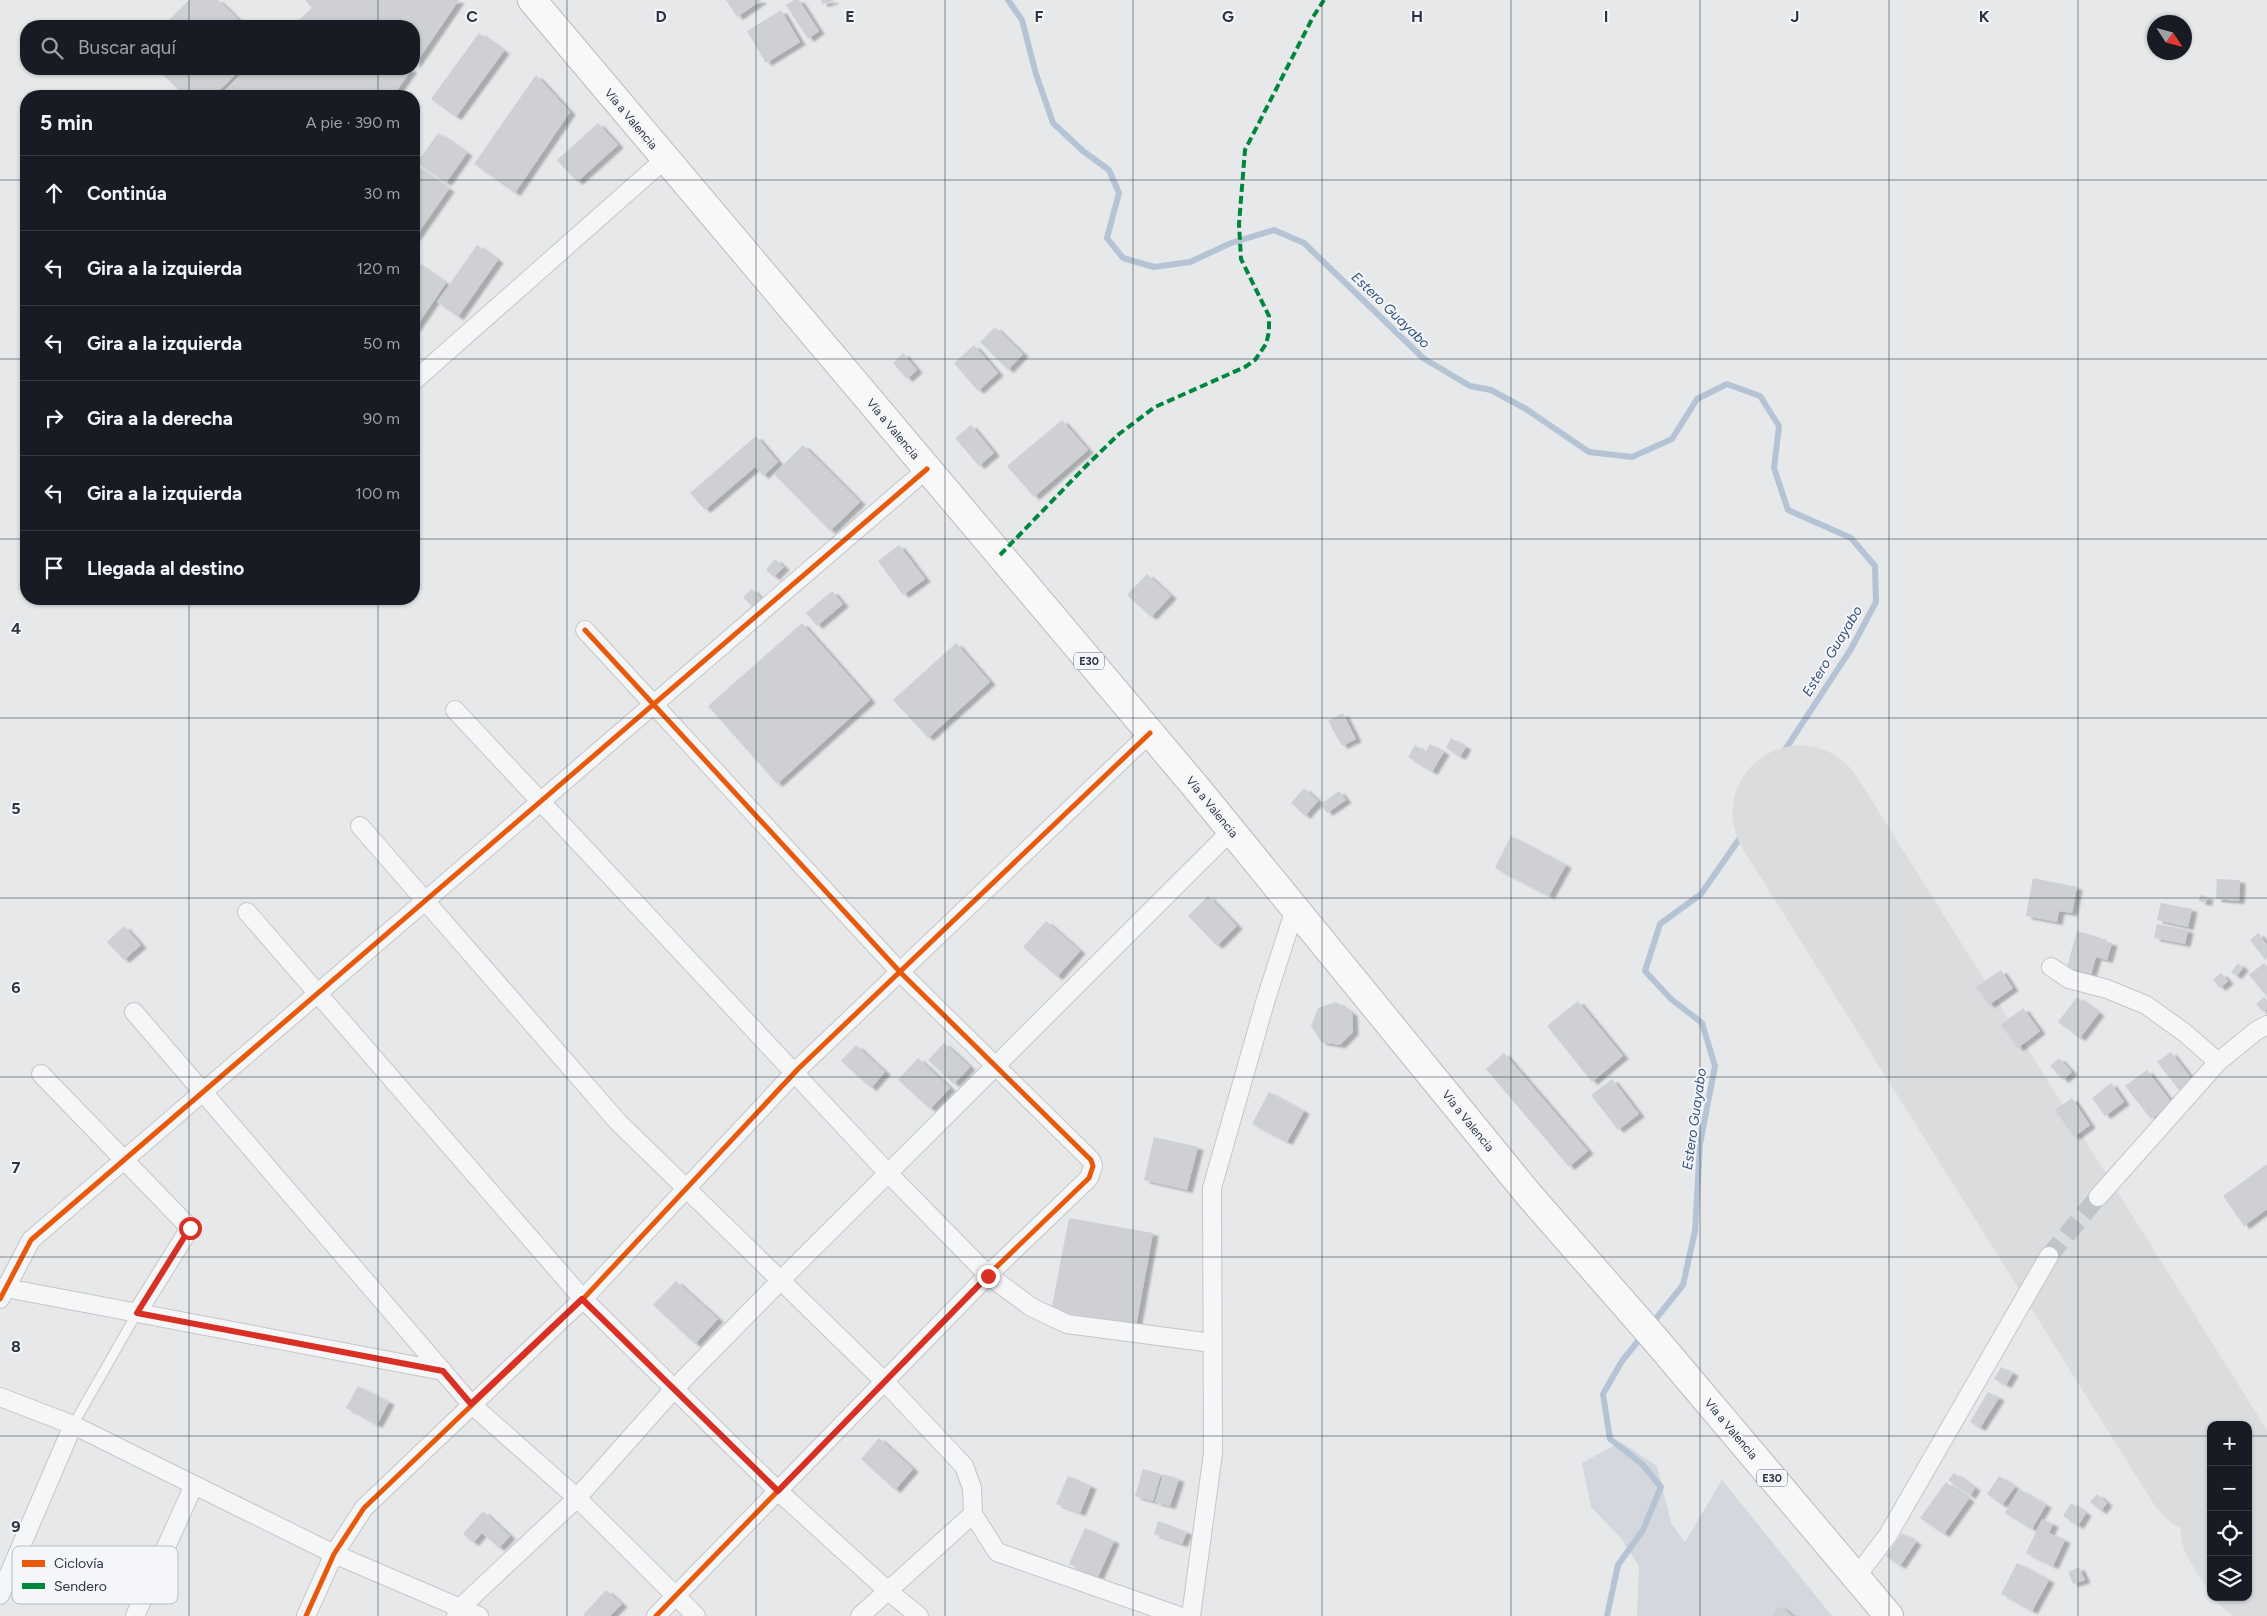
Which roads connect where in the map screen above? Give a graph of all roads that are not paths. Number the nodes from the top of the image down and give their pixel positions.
1 (532, 0) edge
2 (665, 159) junction
3 (420, 375) edge
4 (927, 469) junction
5 (585, 630) dead end
6 (654, 704) junction
7 (455, 710) dead end
8 (1150, 733) junction
9 (541, 802) junction
10 (360, 826) dead end
11 (1231, 831) junction
12 (425, 901) junction
13 (1295, 909) junction
14 (247, 912) dead end
15 (2051, 967) dead end
16 (900, 972) junction
17 (318, 994) junction
18 (134, 1012) dead end
19 (2267, 1025) edge
20 (2218, 1062) junction
21 (994, 1065) junction
22 (794, 1073) junction
23 (42, 1074) dead end
24 (203, 1092) junction
25 (124, 1160) junction
26 (887, 1172) junction
27 (686, 1189) junction
28 (2098, 1197) tunnel mouth
29 (2050, 1256) tunnel mouth
30 (988, 1276) junction
31 (781, 1280) junction
32 (3, 1293) edge
33 (582, 1299) junction
34 (137, 1313) junction
35 (1212, 1343) junction
36 (443, 1371) junction
37 (884, 1382) junction
38 (674, 1389) junction
39 (0, 1397) edge
40 (471, 1404) junction
41 (74, 1425) junction
42 (194, 1485) junction
43 (778, 1491) junction
44 (577, 1498) junction
45 (972, 1514) junction
46 (21, 1546) edge
47 (167, 1546) edge
48 (334, 1554) junction
49 (12, 1567) edge
50 (1856, 1577) junction
51 (888, 1591) junction
52 (0, 1595) edge
53 (675, 1596) junction
54 (140, 1604) edge
55 (458, 1611) edge
56 (135, 1616) edge
57 (306, 1616) edge
58 (479, 1616) edge
59 (656, 1616) edge
60 (696, 1616) edge
61 (860, 1616) edge
62 (919, 1616) edge
63 (1179, 1616) edge
64 (1191, 1616) edge
65 (1889, 1616) edge

1 - 2 highway, Vía a Valencia / E30
2 - 3 street
2 - 4 highway, Vía a Valencia / E30
4 - 6 street
4 - 8 highway, Vía a Valencia / E30
5 - 6 street
6 - 9 street
6 - 16 street
7 - 9 street
8 - 11 highway, Vía a Valencia / E30
8 - 16 street
9 - 12 street
9 - 22 street
10 - 12 street
11 - 13 highway, Vía a Valencia / E30
11 - 21 street
12 - 17 street
12 - 27 street
13 - 35 street
13 - 50 highway, Vía a Valencia / E30
14 - 17 street
15 - 20 street
16 - 21 street
16 - 22 street
17 - 24 street
17 - 33 street
18 - 24 street
19 - 20 street
20 - 28 street
21 - 26 street
21 - 30 street
22 - 26 street
22 - 27 street
23 - 25 street
24 - 25 street
24 - 36 street
25 - 32 street
25 - 34 street
26 - 30 street
26 - 31 street
27 - 31 street
27 - 33 street
29 - 50 street
30 - 35 street
30 - 37 street
31 - 37 street
31 - 38 street
32 - 34 street
33 - 38 street
33 - 40 street
34 - 36 street
34 - 41 lane
35 - 64 street
36 - 40 street
37 - 43 street
37 - 45 street
38 - 43 street
38 - 44 street
39 - 41 street
40 - 44 street
40 - 48 street
41 - 42 street
41 - 46 street
42 - 47 street
42 - 48 street
43 - 51 street
43 - 53 street
44 - 53 street
44 - 55 street
45 - 51 street
45 - 63 street
48 - 55 street
48 - 57 street
49 - 52 street
50 - 65 highway, Vía a Valencia / E30
51 - 61 street
51 - 62 street
53 - 59 street
53 - 60 street
54 - 56 street
55 - 58 street

